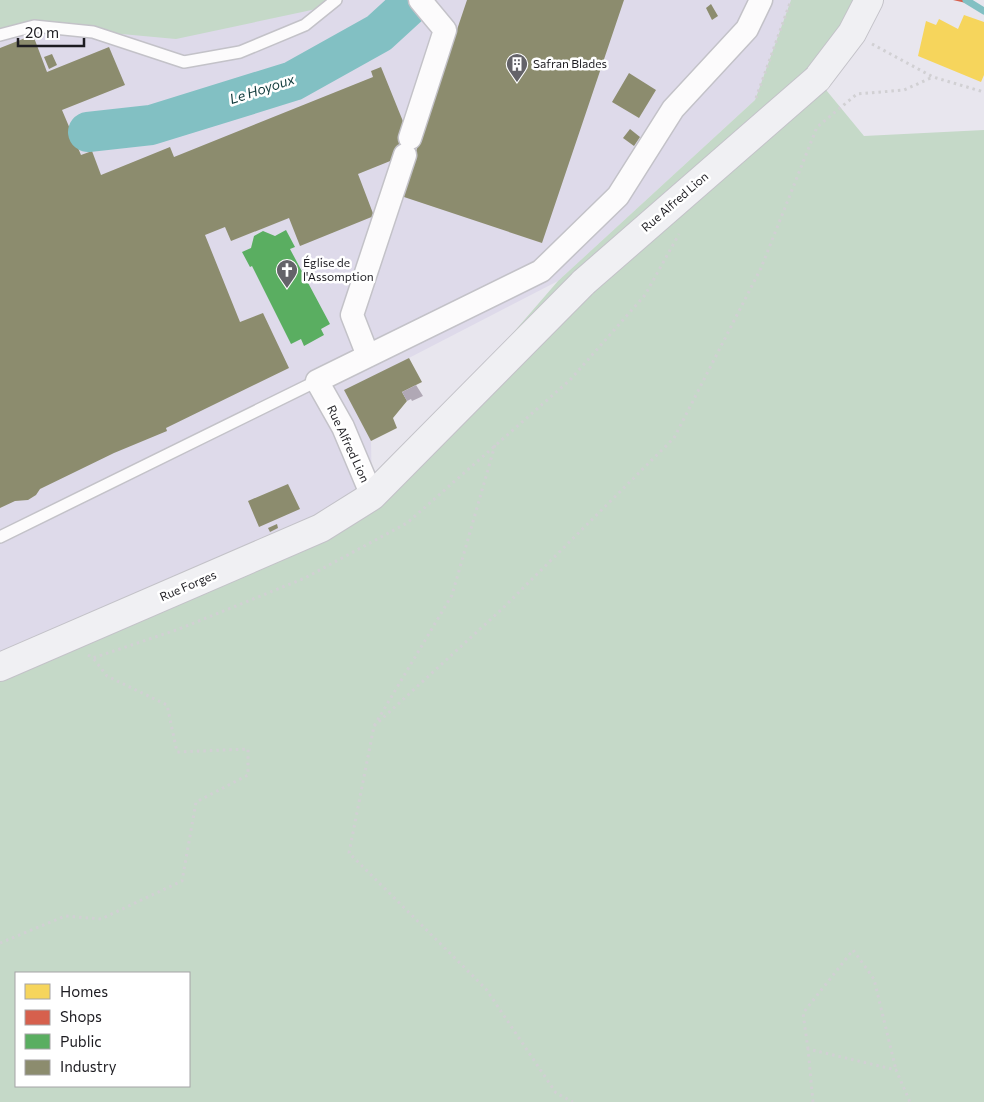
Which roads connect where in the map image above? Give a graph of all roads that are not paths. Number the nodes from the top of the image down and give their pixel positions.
1 (336, 0) edge
2 (420, 0) edge
3 (761, 0) edge
4 (869, 0) edge
5 (0, 35) edge
6 (368, 356) junction
7 (316, 381) junction
8 (372, 496) junction
9 (0, 537) edge
10 (0, 667) edge

1 - 5 lane
2 - 6 street
3 - 6 street
4 - 8 main road, Rue Alfred Lion, bridge
6 - 7 street
7 - 8 street, Rue Alfred Lion
7 - 9 lane
8 - 10 main road, Rue Forges

